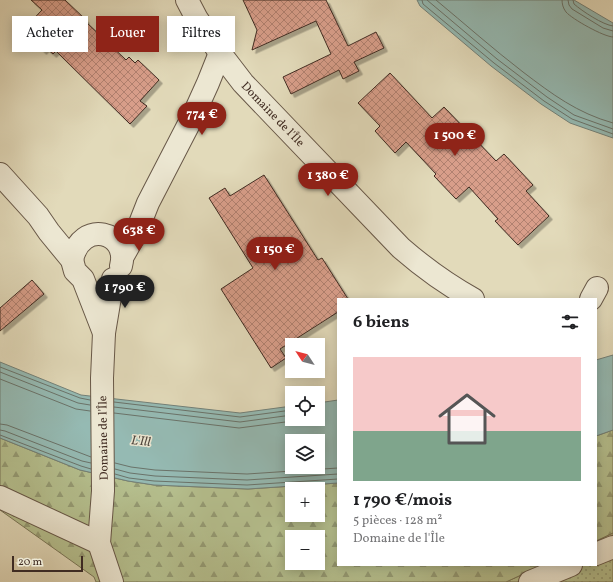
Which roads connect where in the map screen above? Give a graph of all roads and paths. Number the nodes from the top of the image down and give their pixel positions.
1 (187, 0) edge
2 (220, 53) junction
3 (0, 174) edge
4 (148, 203) junction
5 (38, 216) junction
6 (95, 236) junction
7 (122, 256) junction
8 (72, 260) junction
9 (83, 279) junction
10 (113, 279) junction
11 (471, 298) edge
12 (104, 333) junction
13 (0, 497) edge
14 (99, 543) junction
15 (613, 547) edge
16 (597, 554) edge
17 (569, 566) edge
18 (112, 582) edge
19 (530, 582) edge

1 - 2 street, Domaine de l'Île
2 - 4 street
2 - 11 street, Domaine de l'Île
3 - 5 street, Domaine de l'Île
4 - 6 street
4 - 7 street
5 - 6 street, Domaine de l'Île
5 - 8 street, Domaine de l'Île
6 - 7 street
6 - 8 street
7 - 10 street
8 - 9 street, Domaine de l'Île
9 - 10 street
9 - 12 street, Domaine de l'Île
10 - 12 street, Domaine de l'Île
12 - 14 street, Domaine de l'Île
13 - 14 street
14 - 18 street
15 - 16 street
17 - 19 street

